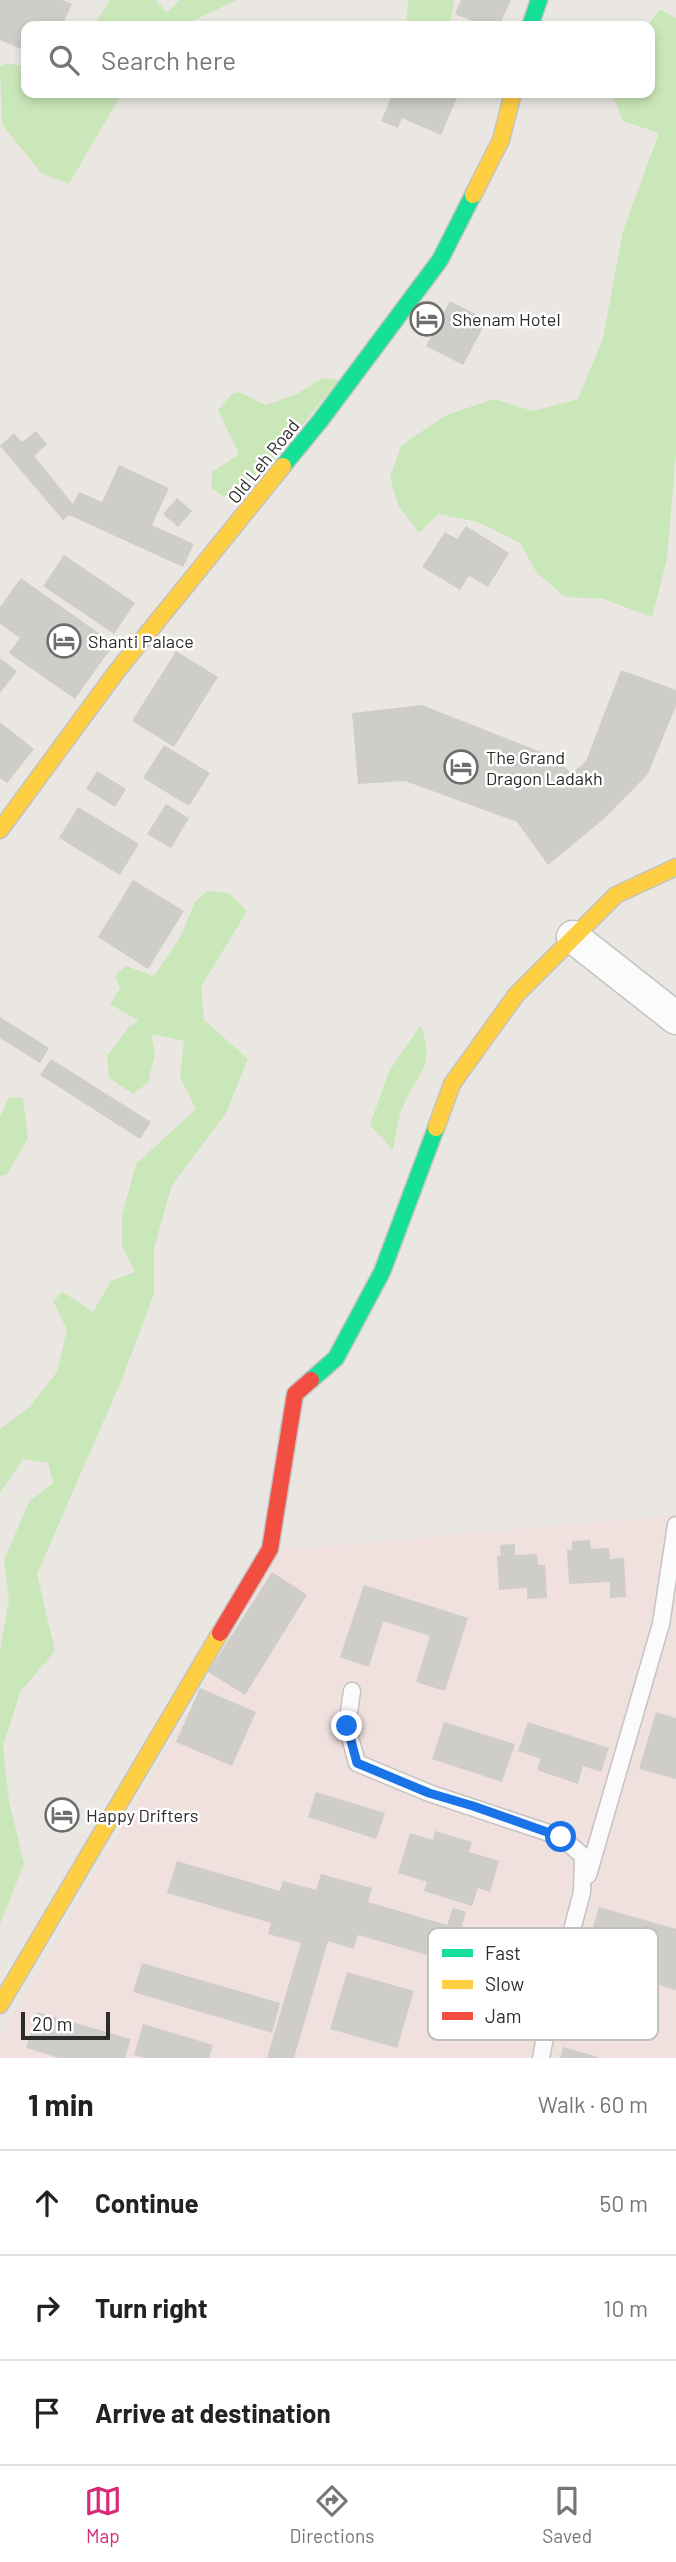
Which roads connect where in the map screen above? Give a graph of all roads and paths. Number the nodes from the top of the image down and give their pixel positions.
1 (539, 0) edge
2 (532, 21) edge
3 (512, 98) edge
4 (0, 830) edge
5 (676, 867) edge
6 (573, 937) junction
7 (676, 1018) edge
8 (676, 1525) edge
9 (352, 1691) dead end
10 (582, 1892) junction
11 (572, 1928) edge
12 (0, 2006) edge
13 (545, 2040) edge
14 (541, 2058) edge

1 - 2 street
3 - 4 street, Old Leh Road
5 - 6 street
6 - 7 street
6 - 12 street
8 - 10 lane
9 - 10 lane
10 - 11 lane
13 - 14 lane

